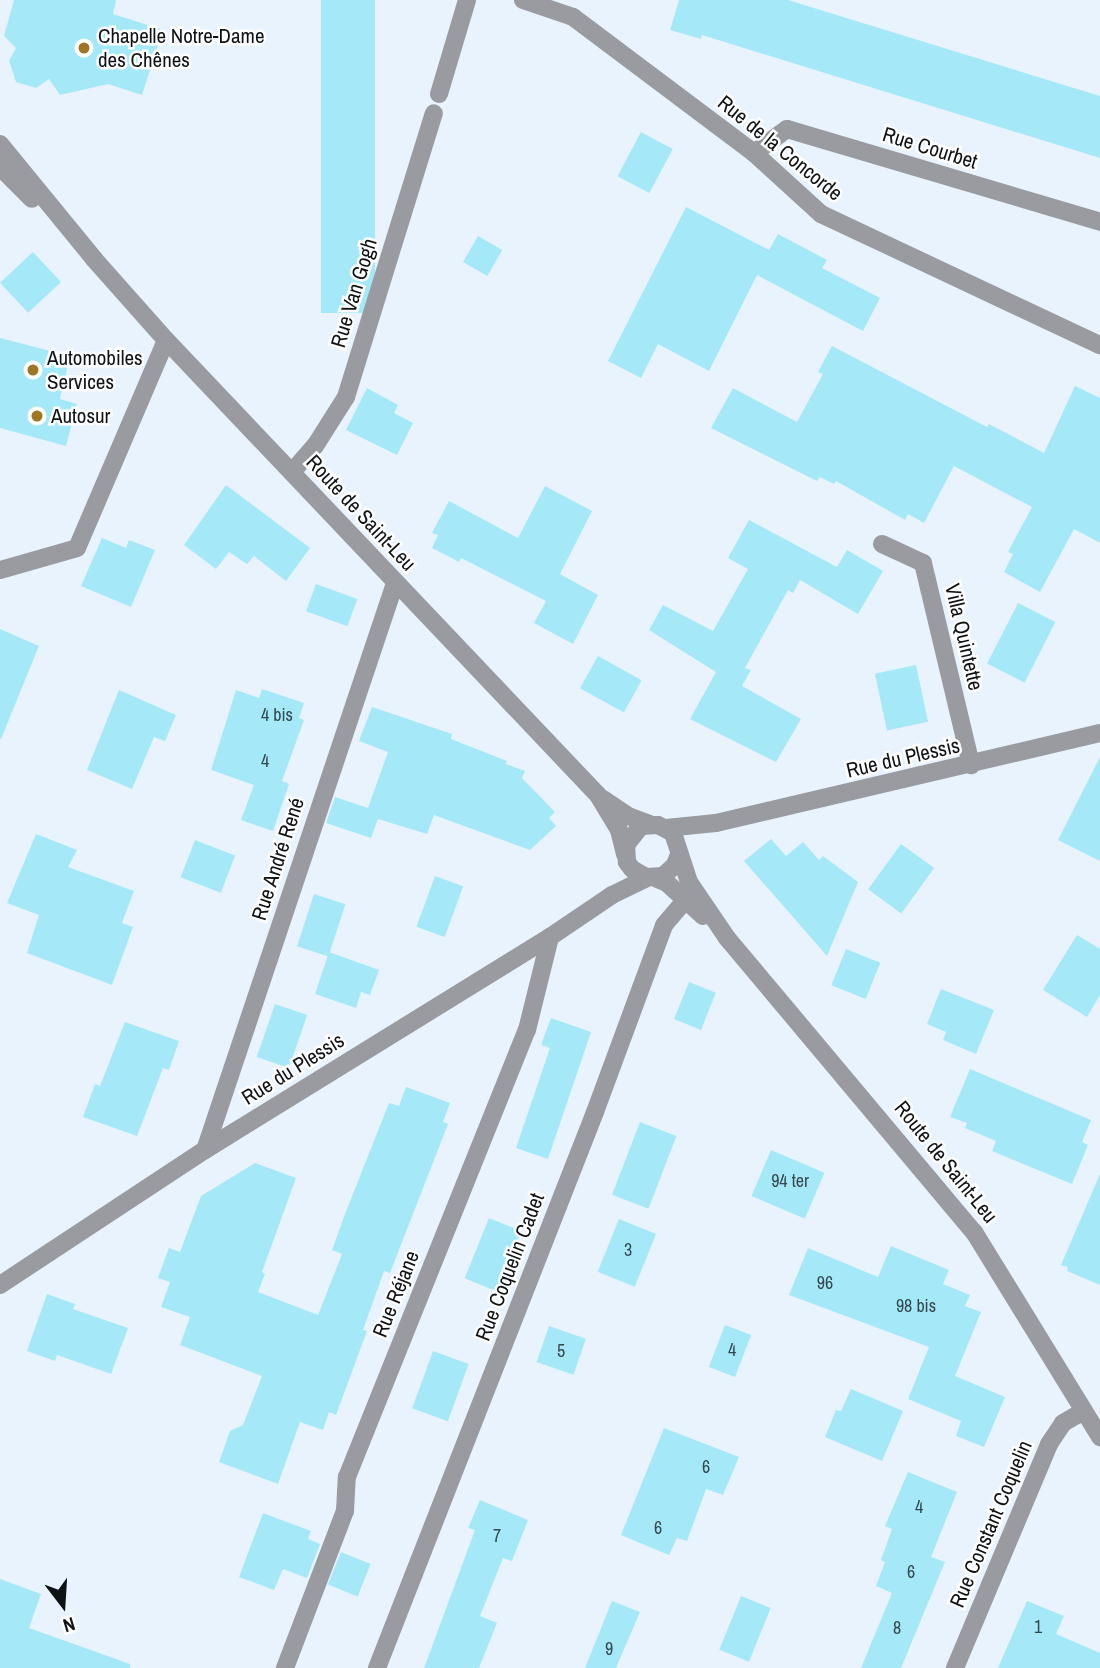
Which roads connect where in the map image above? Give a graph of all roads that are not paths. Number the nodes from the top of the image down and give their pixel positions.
1 (467, 0) edge
2 (523, 0) edge
3 (439, 94) dead end
4 (434, 113) dead end
5 (0, 144) edge
6 (754, 153) junction
7 (0, 167) edge
8 (1100, 222) edge
9 (94, 259) junction
10 (166, 340) junction
11 (1100, 345) edge
12 (292, 472) junction
13 (882, 544) dead end
14 (0, 570) edge
15 (395, 583) junction
16 (1100, 733) edge
17 (971, 765) junction
18 (598, 795) junction
19 (716, 823) junction
20 (658, 826) junction
21 (679, 853) junction
22 (626, 858) junction
23 (652, 878) junction
24 (689, 894) junction
25 (612, 895) junction
26 (550, 937) junction
27 (205, 1150) junction
28 (0, 1285) edge
29 (1084, 1411) junction
30 (1100, 1437) edge
31 (285, 1668) edge
32 (377, 1668) edge
33 (955, 1668) edge

1 - 3 street
2 - 6 street, Rue de la Concorde
4 - 12 street, Rue Van Gogh
5 - 9 street, Route de Saint-Leu
6 - 8 street, Rue Courbet
6 - 11 street, Rue de la Concorde
7 - 9 street, Route de Saint-Leu
9 - 10 street, Route de Saint-Leu
10 - 12 street, Route de Saint-Leu
10 - 14 street
12 - 15 street, Route de Saint-Leu
13 - 17 street, Villa Quintette
15 - 18 street, Route de Saint-Leu
15 - 27 street, Rue André René
16 - 17 street, Rue du Plessis
17 - 19 street, Rue du Plessis
18 - 20 street, Route de Saint-Leu
18 - 22 street, Route de Saint-Leu
19 - 20 street, Rue du Plessis
19 - 21 street, Rue du Plessis
20 - 21 street
20 - 22 street
21 - 23 street
21 - 24 street, Route de Saint-Leu
22 - 23 street
22 - 25 street
23 - 24 street, Route de Saint-Leu
23 - 25 street, Rue du Plessis
24 - 29 street, Route de Saint-Leu
24 - 32 street, Rue Coquelin Cadet
25 - 26 street, Rue du Plessis
26 - 27 street, Rue du Plessis
26 - 31 street, Rue Réjane
27 - 28 street, Rue du Plessis
29 - 30 street, Route de Saint-Leu
29 - 33 street, Rue Constant Coquelin

